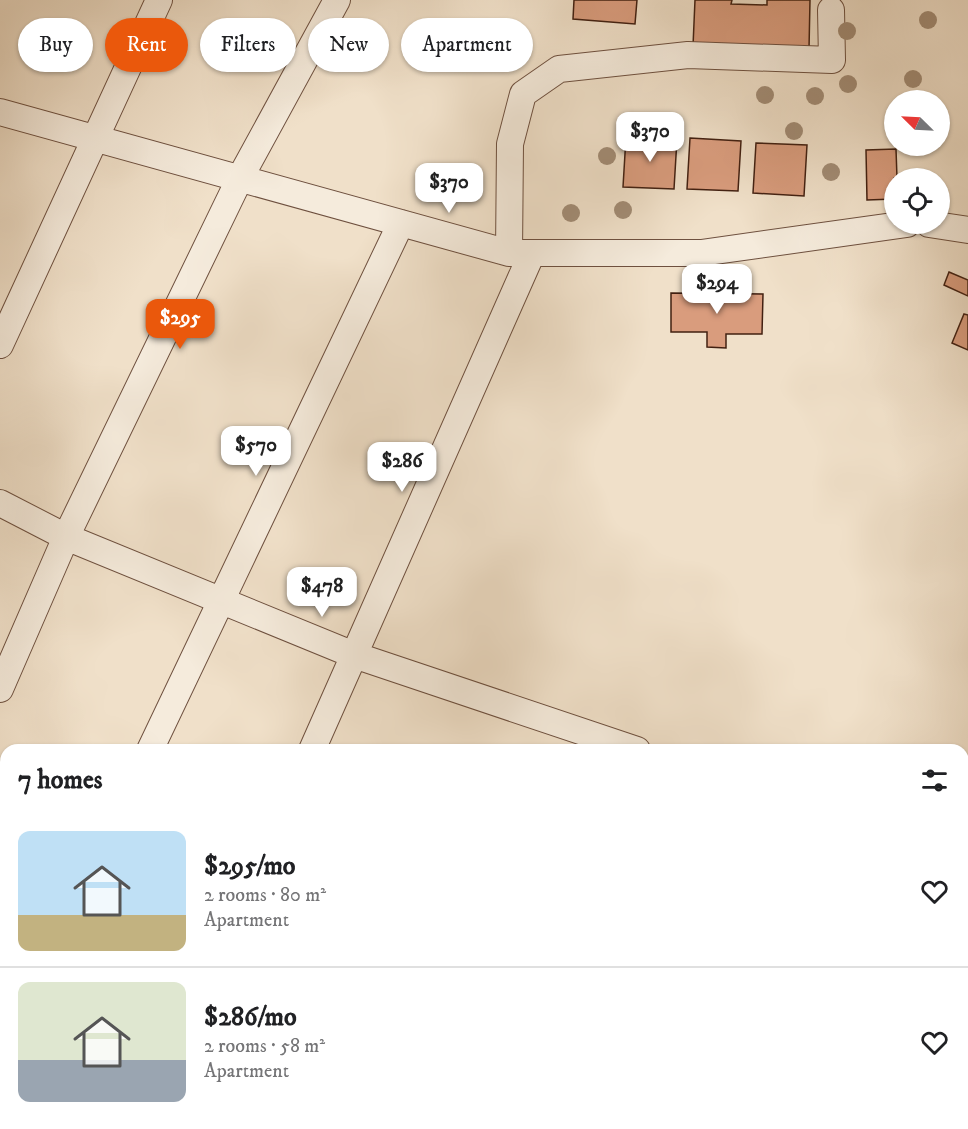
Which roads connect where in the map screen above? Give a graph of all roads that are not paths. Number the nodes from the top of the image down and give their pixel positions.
1 (159, 0) edge
2 (337, 0) edge
3 (831, 10) dead end
4 (0, 111) edge
5 (96, 138) junction
6 (240, 178) junction
7 (401, 223) junction
8 (884, 227) edge
9 (950, 227) edge
10 (968, 230) edge
11 (520, 253) junction
12 (0, 345) edge
13 (0, 503) edge
14 (66, 537) junction
15 (221, 600) junction
16 (354, 655) junction
17 (0, 689) edge
18 (153, 744) edge
19 (315, 744) edge
20 (619, 744) edge

1 - 5 street
2 - 6 street
3 - 11 street
4 - 5 street
5 - 6 street
5 - 12 street
6 - 7 street
6 - 14 street
7 - 11 street
7 - 15 street
8 - 11 street
9 - 10 street
11 - 16 street
13 - 14 street
14 - 15 street
14 - 17 street
15 - 16 street
15 - 18 street
16 - 19 street
16 - 20 street

